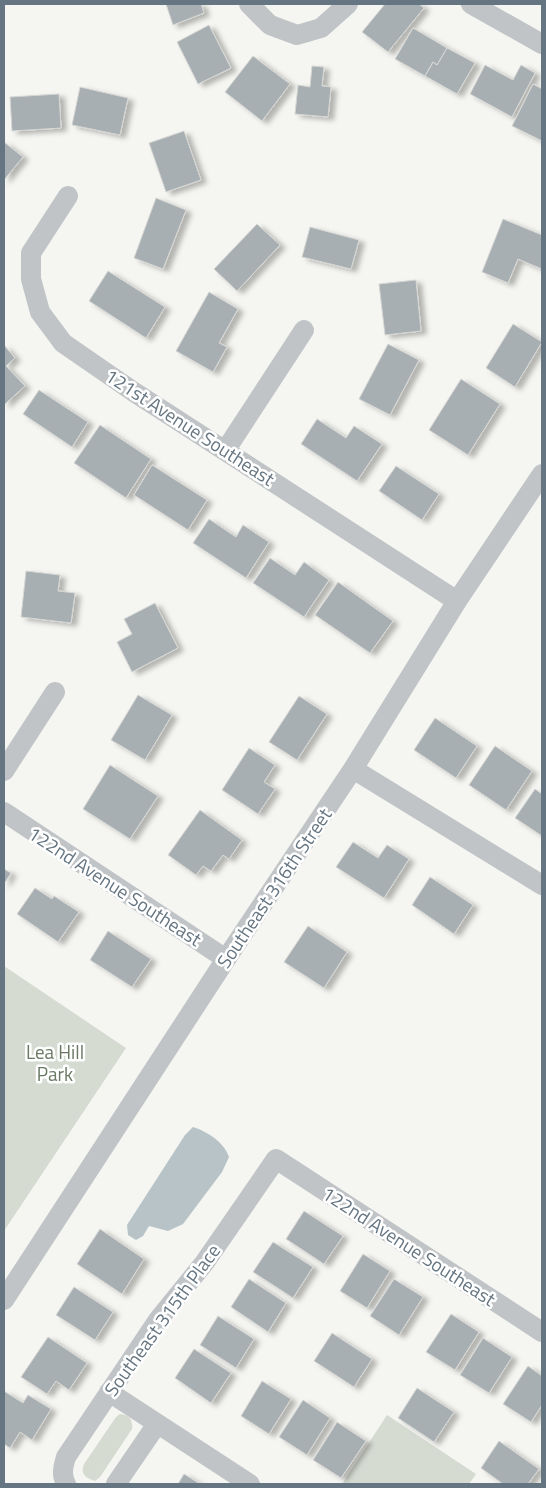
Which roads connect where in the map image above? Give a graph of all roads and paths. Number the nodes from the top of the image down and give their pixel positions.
1 (249, 4) edge
2 (348, 4) edge
3 (471, 4) edge
4 (542, 44) edge
5 (68, 196) dead end
6 (304, 330) dead end
7 (225, 451) junction
8 (542, 474) edge
9 (457, 601) junction
10 (55, 692) dead end
11 (354, 768) junction
12 (4, 771) edge
13 (4, 812) edge
14 (542, 886) edge
15 (226, 959) junction
16 (276, 1160) joint
17 (4, 1300) edge
18 (542, 1332) edge
19 (108, 1392) junction
20 (157, 1424) junction
21 (66, 1484) edge
22 (116, 1484) edge
23 (250, 1484) edge

1 - 2 street
3 - 4 street
5 - 7 street, 121st Avenue Southeast
6 - 7 street
7 - 9 street, 121st Avenue Southeast
8 - 9 street, Southeast 316th Street
9 - 11 street, Southeast 316th Street
10 - 12 street
11 - 14 street
11 - 15 street, Southeast 316th Street
13 - 15 street, 122nd Avenue Southeast
15 - 17 street, Southeast 316th Street
16 - 18 street, 122nd Avenue Southeast
16 - 19 street, Southeast 315th Place
19 - 20 street
19 - 21 street, Southeast 315th Place
20 - 22 street
20 - 23 street

